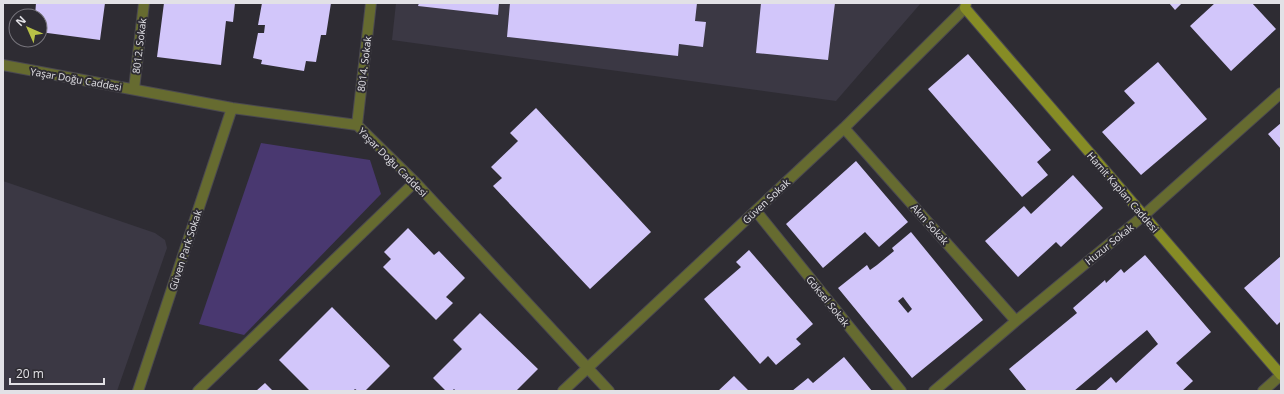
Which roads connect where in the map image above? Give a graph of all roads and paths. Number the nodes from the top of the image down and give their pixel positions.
1 (144, 3) edge
2 (371, 3) edge
3 (965, 6) edge
4 (3, 65) edge
5 (134, 89) junction
6 (1281, 93) edge
7 (232, 108) junction
8 (357, 125) junction
9 (844, 128) junction
10 (415, 182) junction
11 (756, 211) junction
12 (1143, 216) junction
13 (1016, 321) junction
14 (588, 368) junction
15 (1281, 375) edge
16 (138, 391) edge
17 (198, 391) edge
18 (563, 391) edge
19 (609, 391) edge
20 (901, 391) edge
21 (934, 391) edge
22 (1263, 391) edge

1 - 5 street, 8012. Sokak
2 - 8 street, 8014. Sokak
3 - 9 street, Güven Sokak
3 - 12 street, Hamit Kaplan Caddesi
4 - 5 street, Yaşar Doğu Caddesi
5 - 7 street, Yaşar Doğu Caddesi
6 - 12 street, Huzur Sokak
7 - 8 street, Yaşar Doğu Caddesi
7 - 16 street, Güven Park Sokak
8 - 10 street, Yaşar Doğu Caddesi
9 - 11 street, Güven Sokak
9 - 13 street, Akın Sokak
10 - 14 street, Yaşar Doğu Caddesi
10 - 17 street
11 - 14 street, Güven Sokak
11 - 20 street, Göksel Sokak
12 - 13 street, Huzur Sokak
12 - 15 street, Hamit Kaplan Caddesi
13 - 21 street, Huzur Sokak
14 - 18 street, Güven Sokak
14 - 19 street, Yaşar Doğu Caddesi
15 - 22 street

